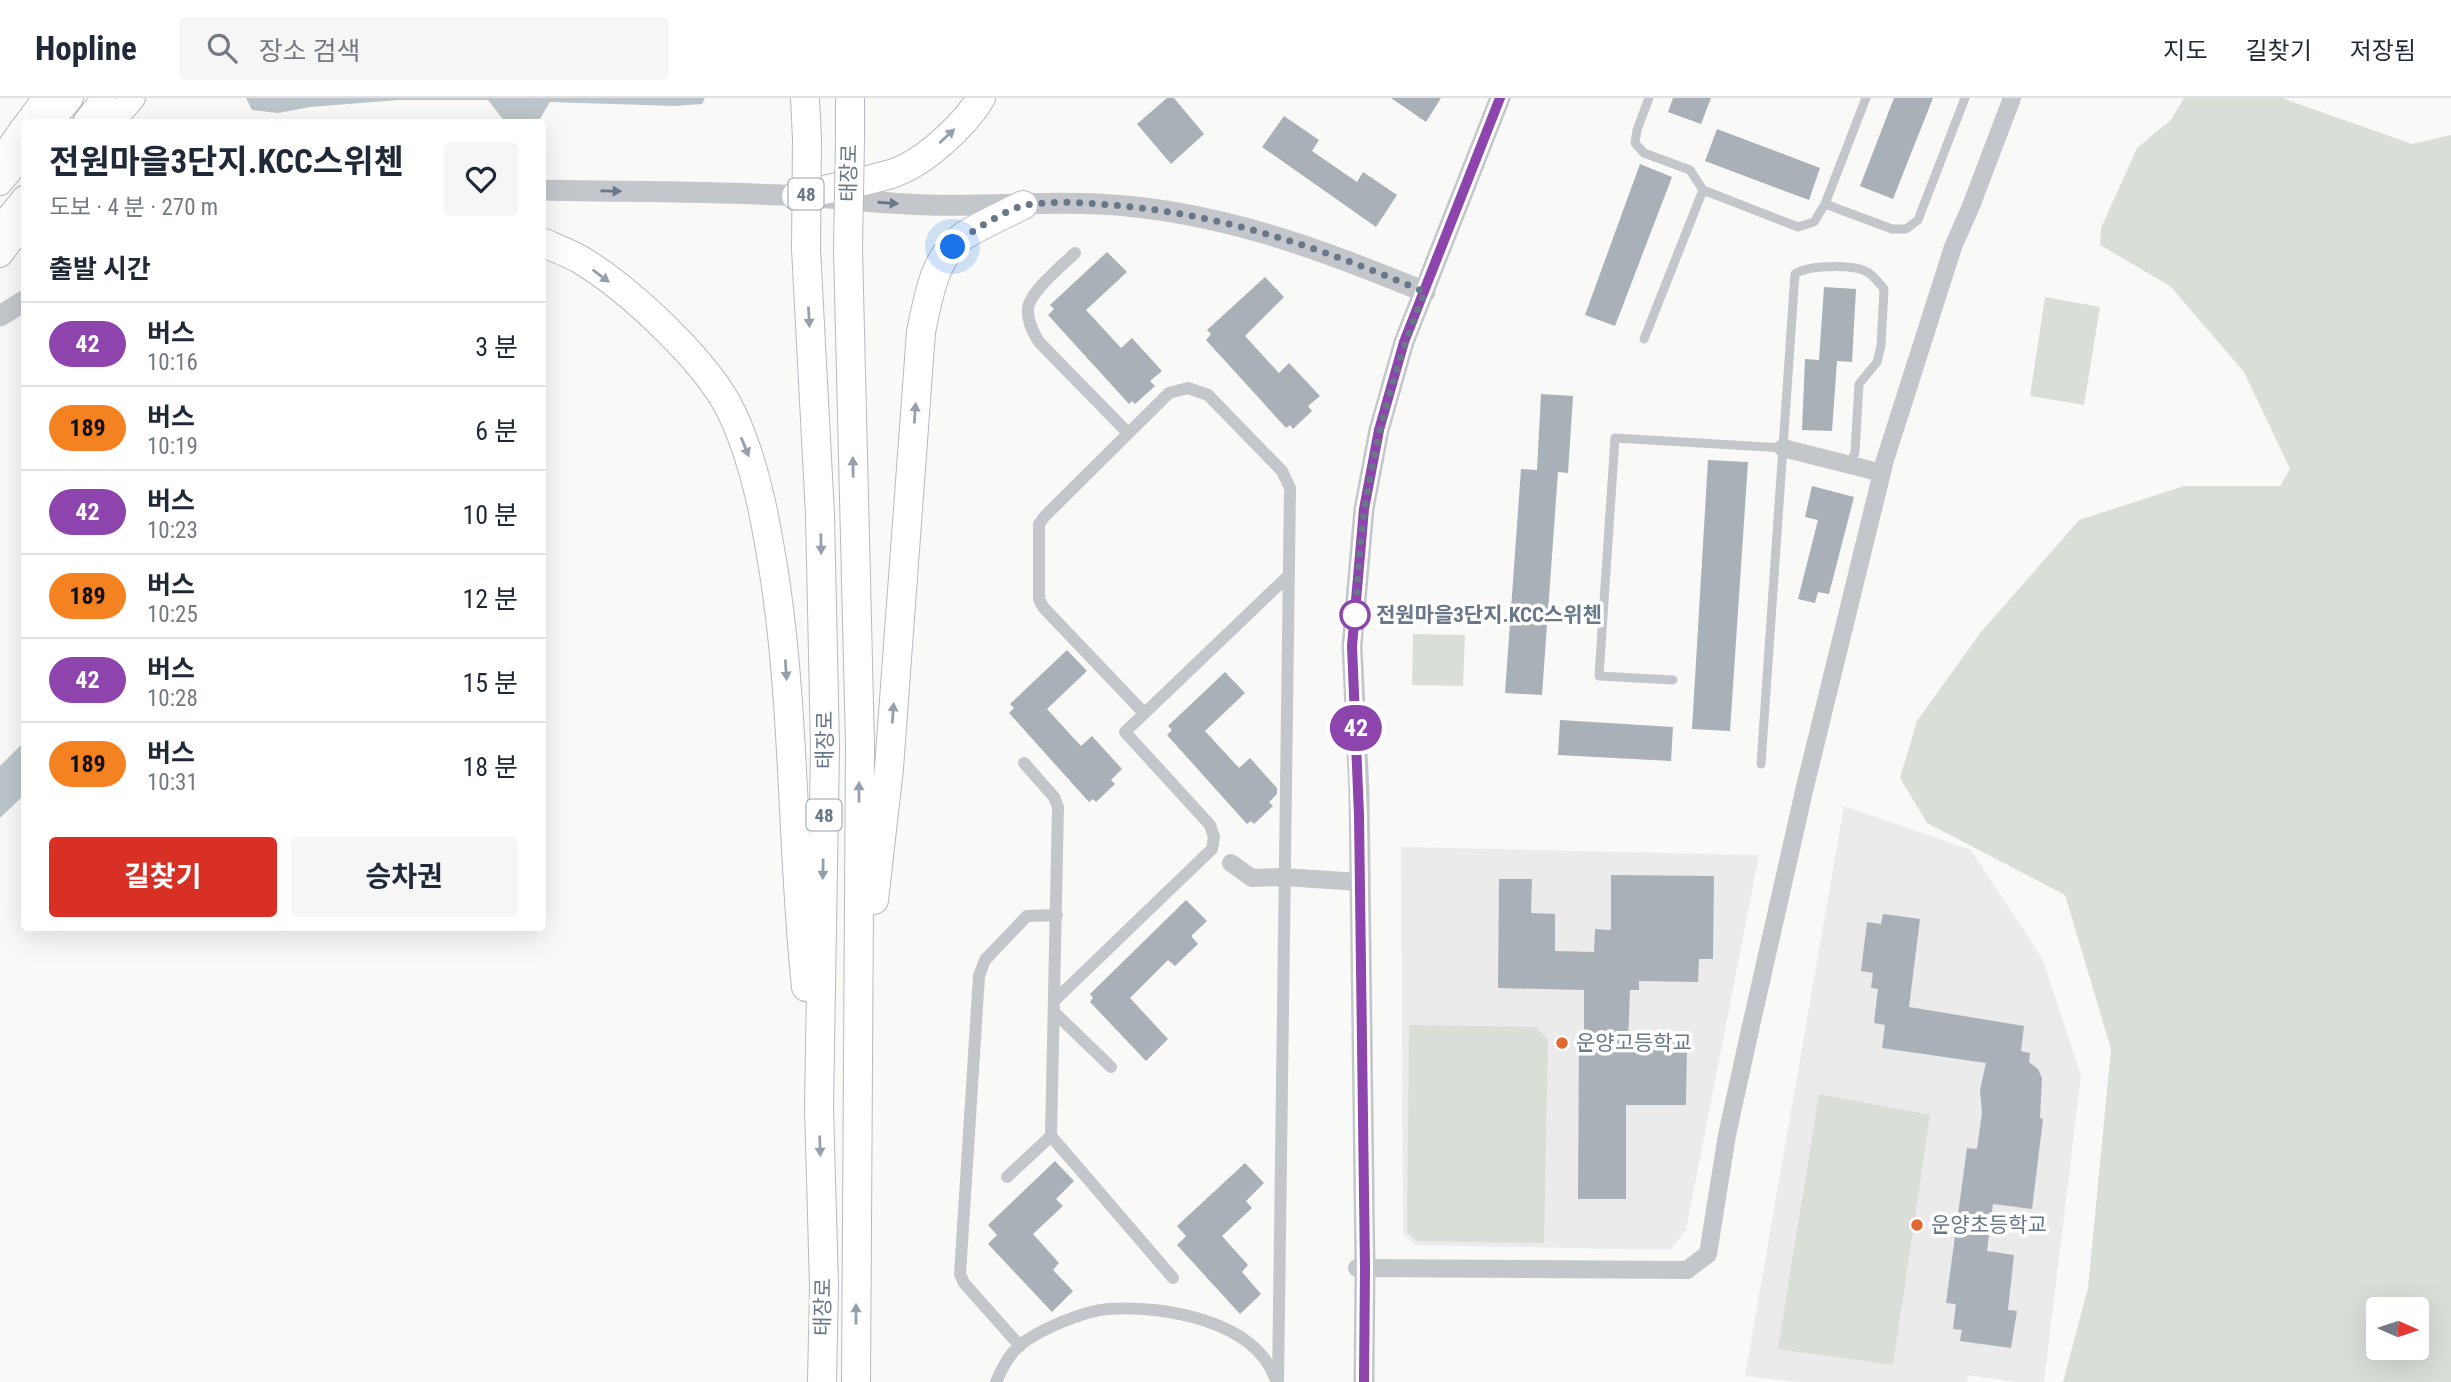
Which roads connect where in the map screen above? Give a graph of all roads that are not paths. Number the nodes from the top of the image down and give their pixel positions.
1 (45, 98) edge
2 (71, 98) edge
3 (104, 98) edge
4 (133, 98) edge
5 (806, 98) edge
6 (850, 98) edge
7 (981, 98) edge
8 (1491, 98) edge
9 (1500, 98) edge
10 (1649, 98) edge
11 (1866, 98) edge
12 (1965, 98) edge
13 (2012, 98) edge
14 (30, 119) edge
15 (54, 119) edge
16 (87, 119) edge
17 (115, 119) edge
18 (21, 131) edge
19 (21, 158) edge
20 (0, 160) edge
21 (0, 183) edge
22 (546, 190) edge
23 (1703, 190) junction
24 (796, 196) junction
25 (21, 202) edge
26 (1825, 204) junction
27 (1023, 205) junction
28 (0, 228) edge
29 (21, 228) edge
30 (546, 244) edge
31 (1075, 253) dead end
32 (0, 255) edge
33 (1421, 290) junction
34 (21, 303) edge
35 (0, 316) edge
36 (1644, 339) dead end
37 (1128, 433) junction
38 (1783, 448) junction
39 (1850, 465) junction
40 (1882, 473) junction
41 (1288, 576) junction
42 (1674, 680) dead end
43 (1144, 713) junction
44 (1024, 763) dead end
45 (1761, 764) dead end
46 (1231, 863) dead end
47 (1283, 877) junction
48 (1357, 882) junction
49 (1056, 915) junction
50 (1054, 1006) junction
51 (858, 1049) junction
52 (1111, 1067) dead end
53 (819, 1107) junction
54 (1051, 1136) junction
55 (1007, 1177) dead end
56 (1361, 1268) junction
57 (1172, 1278) dead end
58 (1020, 1346) junction
59 (822, 1382) edge
60 (856, 1382) edge
61 (996, 1382) edge
62 (1277, 1382) edge
63 (1356, 1382) edge
64 (1364, 1382) edge

1 - 14 main road
2 - 15 main road
3 - 16 main road
4 - 17 main road
5 -> 53 main road, 태장로 / 48, bridge
51 -> 6 main road, 태장로 / 48, bridge
24 -> 7 main road
8 - 33 street
9 - 33 street
10 - 23 lane
11 - 26 lane
12 - 26 lane
13 - 40 street
18 - 20 main road
19 - 21 main road
22 -> 24 street
23 - 26 lane
23 - 36 lane
24 -> 27 street
25 - 28 main road
27 - 33 street
51 -> 27 main road
29 - 32 main road
30 -> 53 main road
31 - 37 street
33 - 48 street
34 - 35 street
37 - 41 street
37 - 43 street
38 - 39 street
38 - 39 lane
38 - 42 lane
38 - 45 lane
39 - 40 street
40 - 56 street
41 - 43 street
41 - 47 street
43 - 50 street
44 - 49 street
46 - 47 street
47 - 48 street
47 - 62 street
48 - 56 street
49 - 50 street
49 - 58 street
50 - 52 street
50 - 54 street
60 -> 51 main road, 태장로 / 48
53 -> 59 main road, 태장로 / 48
54 - 55 street
54 - 57 street
56 - 63 street
56 - 64 street
58 - 61 street
58 - 62 street

